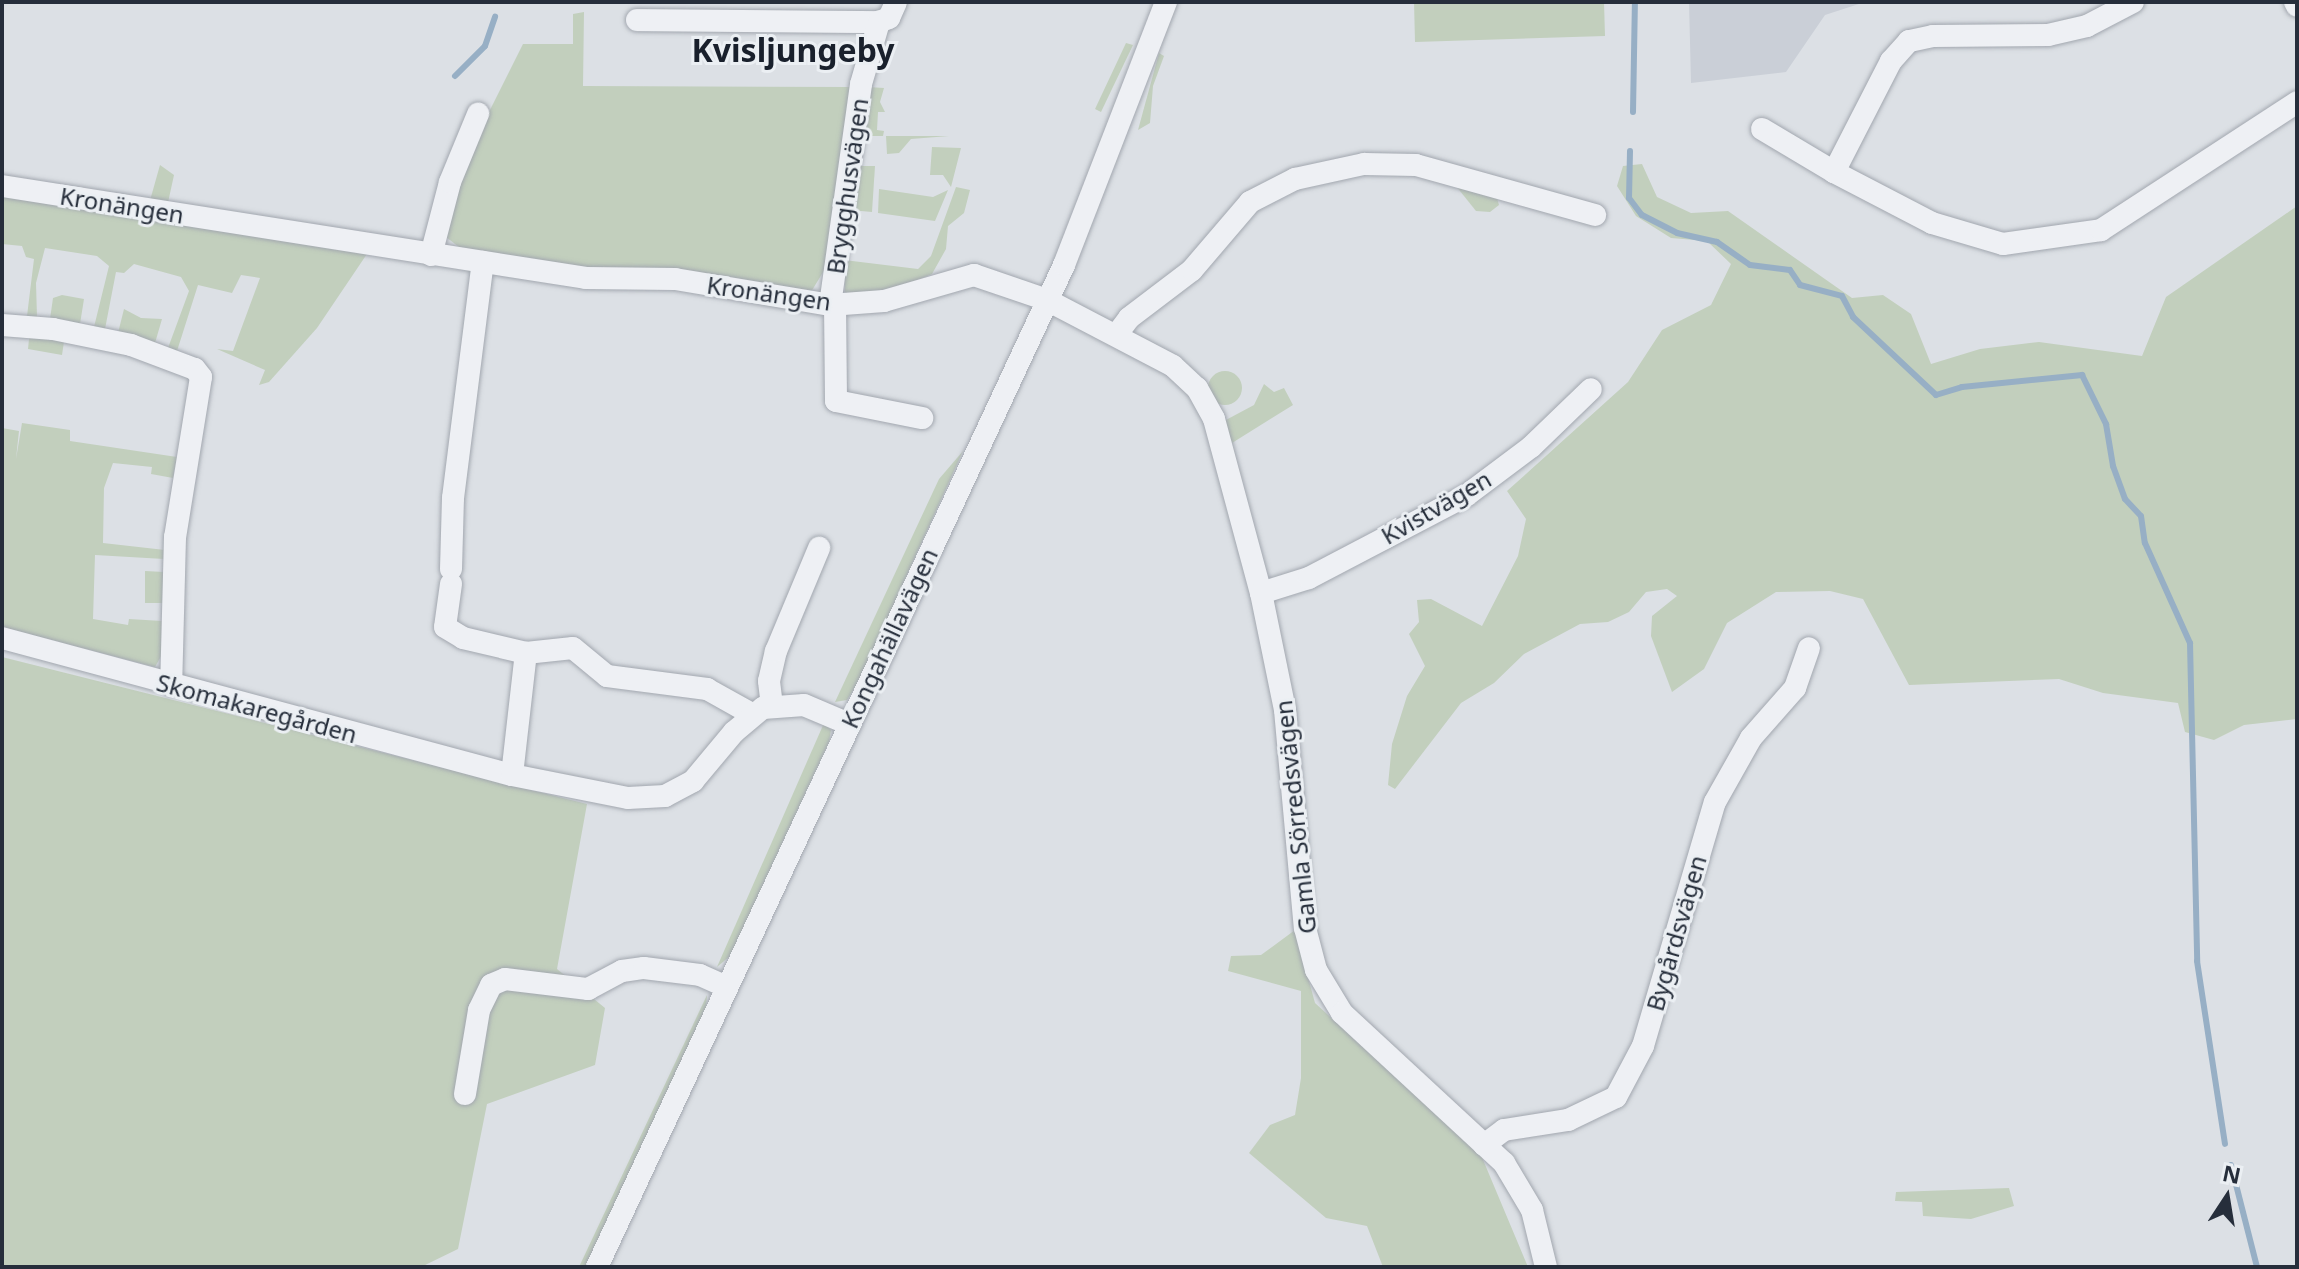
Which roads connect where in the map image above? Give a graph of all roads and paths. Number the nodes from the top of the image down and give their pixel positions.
1 (896, 2) edge
2 (1166, 2) edge
3 (2133, 2) edge
4 (637, 20) dead end
5 (879, 22) junction
6 (2297, 102) edge
7 (478, 114) dead end
8 (1762, 129) dead end
9 (1834, 172) junction
10 (2, 186) edge
11 (1595, 215) dead end
12 (431, 255) junction
13 (483, 262) junction
14 (1047, 300) junction
15 (832, 305) junction
16 (2, 325) edge
17 (1117, 334) junction
18 (1591, 389) dead end
19 (922, 418) dead end
20 (819, 548) dead end
21 (1261, 593) junction
22 (2, 638) edge
23 (1809, 648) dead end
24 (526, 653) junction
25 (171, 685) junction
26 (762, 710) junction
27 (849, 724) junction
28 (512, 775) junction
29 (727, 987) junction
30 (465, 1094) dead end
31 (1484, 1145) junction
32 (597, 1267) edge
33 (1546, 1267) edge

1 - 5 street, Brygghusvägen
2 - 14 street, Kongahällavägen
3 - 9 street
4 - 5 street
5 - 15 street, Brygghusvägen
6 - 9 street
7 - 12 street
8 - 9 street
10 - 12 street, Kronängen
11 - 17 street
12 - 13 street, Kronängen
13 - 15 street, Kronängen
13 - 24 street
14 - 15 street, Kronängen
14 - 17 street, Gamla Sörredsvägen
14 - 27 street, Kongahällavägen
15 - 19 street, Brygghusvägen
16 - 25 street
17 - 21 street, Gamla Sörredsvägen
18 - 21 street, Kvistvägen
20 - 26 street
21 - 31 street, Gamla Sörredsvägen
22 - 25 street, Skomakaregården
23 - 31 street, Bygårdsvägen
24 - 26 street
24 - 28 street
25 - 28 street, Skomakaregården
26 - 27 street
26 - 28 street, Skomakaregården
27 - 29 street, Kongahällavägen
29 - 30 street
29 - 32 street, Kongahällavägen
31 - 33 street, Gamla Sörredsvägen

